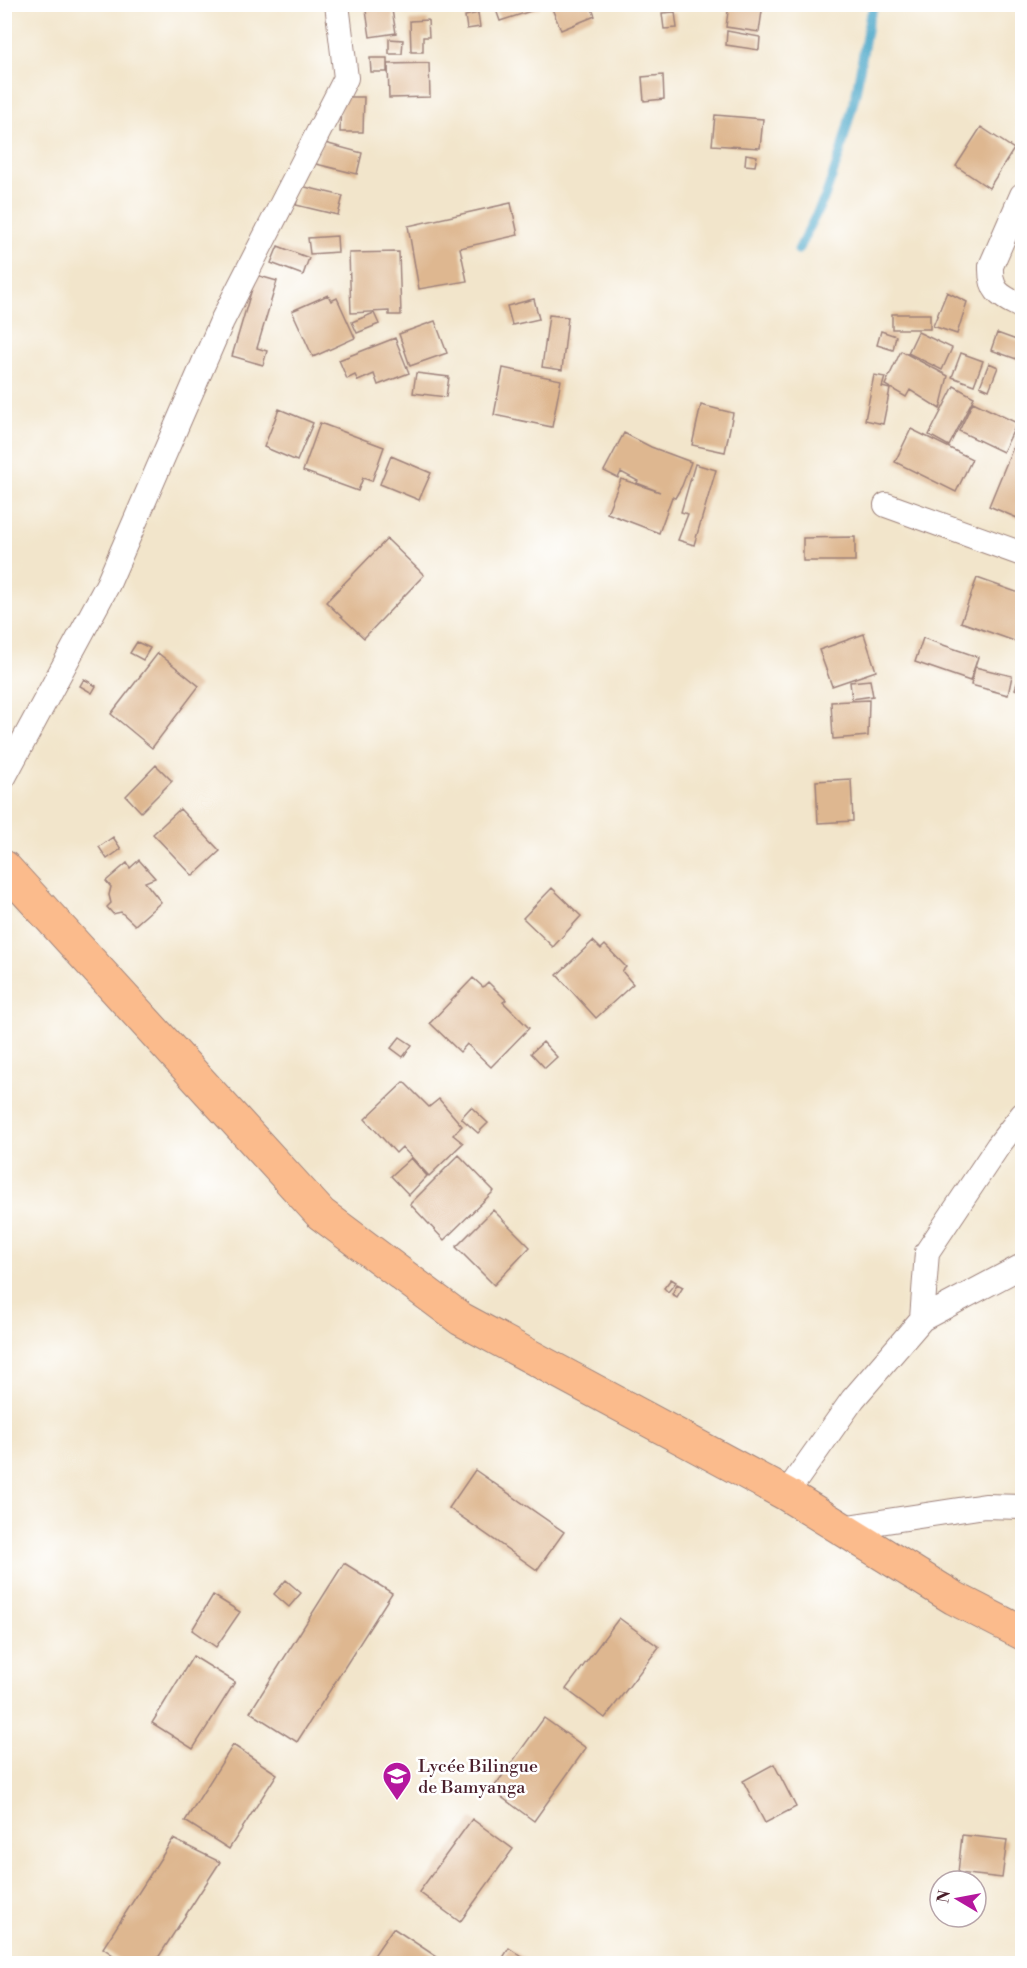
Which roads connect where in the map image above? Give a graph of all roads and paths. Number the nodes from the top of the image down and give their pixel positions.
1 (337, 4) edge
2 (1023, 195) edge
3 (1023, 307) edge
4 (886, 505) dead end
5 (1023, 554) edge
6 (4, 777) edge
7 (4, 867) edge
8 (1023, 1115) edge
9 (1023, 1266) edge
10 (922, 1320) junction
11 (786, 1494) junction
12 (1023, 1507) edge
13 (841, 1528) junction
14 (1023, 1633) edge

1 - 6 street
2 - 3 street
4 - 5 street
7 - 11 main road
8 - 10 street
9 - 10 street
10 - 11 street
11 - 13 main road
12 - 13 street
13 - 14 main road

